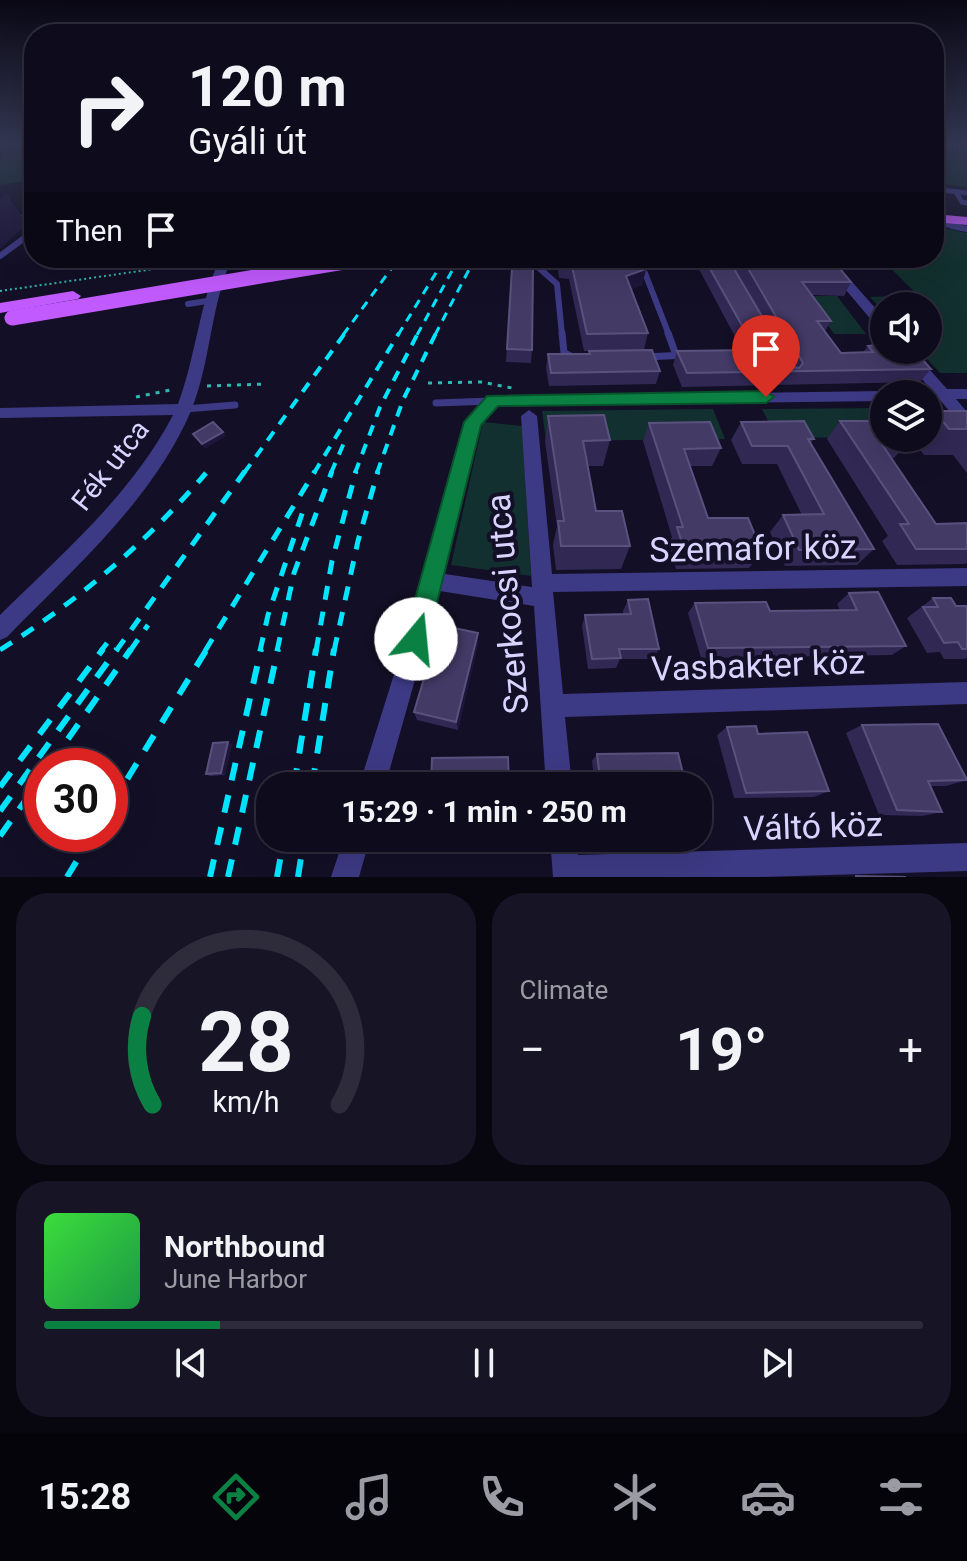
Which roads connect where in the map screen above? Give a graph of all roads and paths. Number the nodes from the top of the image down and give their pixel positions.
1 (944, 190) edge
2 (956, 192) junction
3 (967, 193) edge
4 (967, 203) edge
5 (24, 218) edge
6 (944, 218) edge
7 (967, 219) edge
8 (944, 221) edge
9 (0, 222) edge
10 (16, 222) dead end
11 (967, 229) edge
12 (24, 238) edge
13 (0, 256) edge
14 (158, 268) edge
15 (221, 268) edge
16 (257, 268) edge
17 (302, 268) edge
18 (539, 268) edge
19 (834, 268) edge
20 (645, 273) edge
21 (238, 284) dead end
22 (0, 291) edge
23 (209, 295) junction
24 (188, 304) dead end
25 (870, 310) edge
26 (7, 313) edge
27 (676, 355) junction
28 (700, 355) edge
29 (629, 357) edge
30 (589, 358) edge
31 (481, 382) dead end
32 (428, 383) dead end
33 (267, 384) dead end
34 (212, 386) dead end
35 (189, 387) junction
36 (967, 394) edge
37 (942, 395) edge
38 (870, 396) edge
39 (942, 400) edge
40 (493, 401) junction
41 (436, 403) dead end
42 (235, 405) dead end
43 (184, 409) junction
44 (111, 411) junction
45 (0, 413) edge
46 (529, 416) dead end
47 (967, 422) edge
48 (967, 577) edge
49 (433, 581) junction
50 (541, 591) junction
51 (0, 630) edge
52 (967, 693) edge
53 (552, 706) junction
54 (376, 772) edge
55 (558, 772) edge
56 (353, 852) edge
57 (565, 852) edge
58 (967, 857) edge
59 (567, 873) edge
60 (345, 877) edge

1 - 2 lane
2 - 3 lane
2 - 4 lane
5 - 9 lane
6 - 7 main road
8 - 11 lane
9 - 10 lane
12 - 13 lane
14 - 22 path
15 - 23 street, Fék utca
16 - 26 main road
17 - 26 main road, bridge
18 - 30 lane
19 - 25 street
20 - 27 lane
21 - 23 lane
23 - 24 lane
23 - 35 street, Fék utca
27 - 28 lane
27 - 29 lane
31 - 32 path
33 - 34 path
35 - 43 street, Fék utca
35 - 44 path
36 - 37 street
38 - 40 street
39 - 47 street
40 - 41 lane
40 - 49 street
42 - 43 lane
43 - 44 street
43 - 51 street, Fék utca
44 - 45 street
46 - 50 street, Szerkocsi utca
48 - 50 street, Szemafor köz
49 - 50 street, Szemafor köz
49 - 54 street
50 - 53 street, Szerkocsi utca
52 - 53 street, Vasbakter köz
53 - 55 street, Szerkocsi utca
56 - 60 street
57 - 59 street
58 - 59 street, Váltó köz

